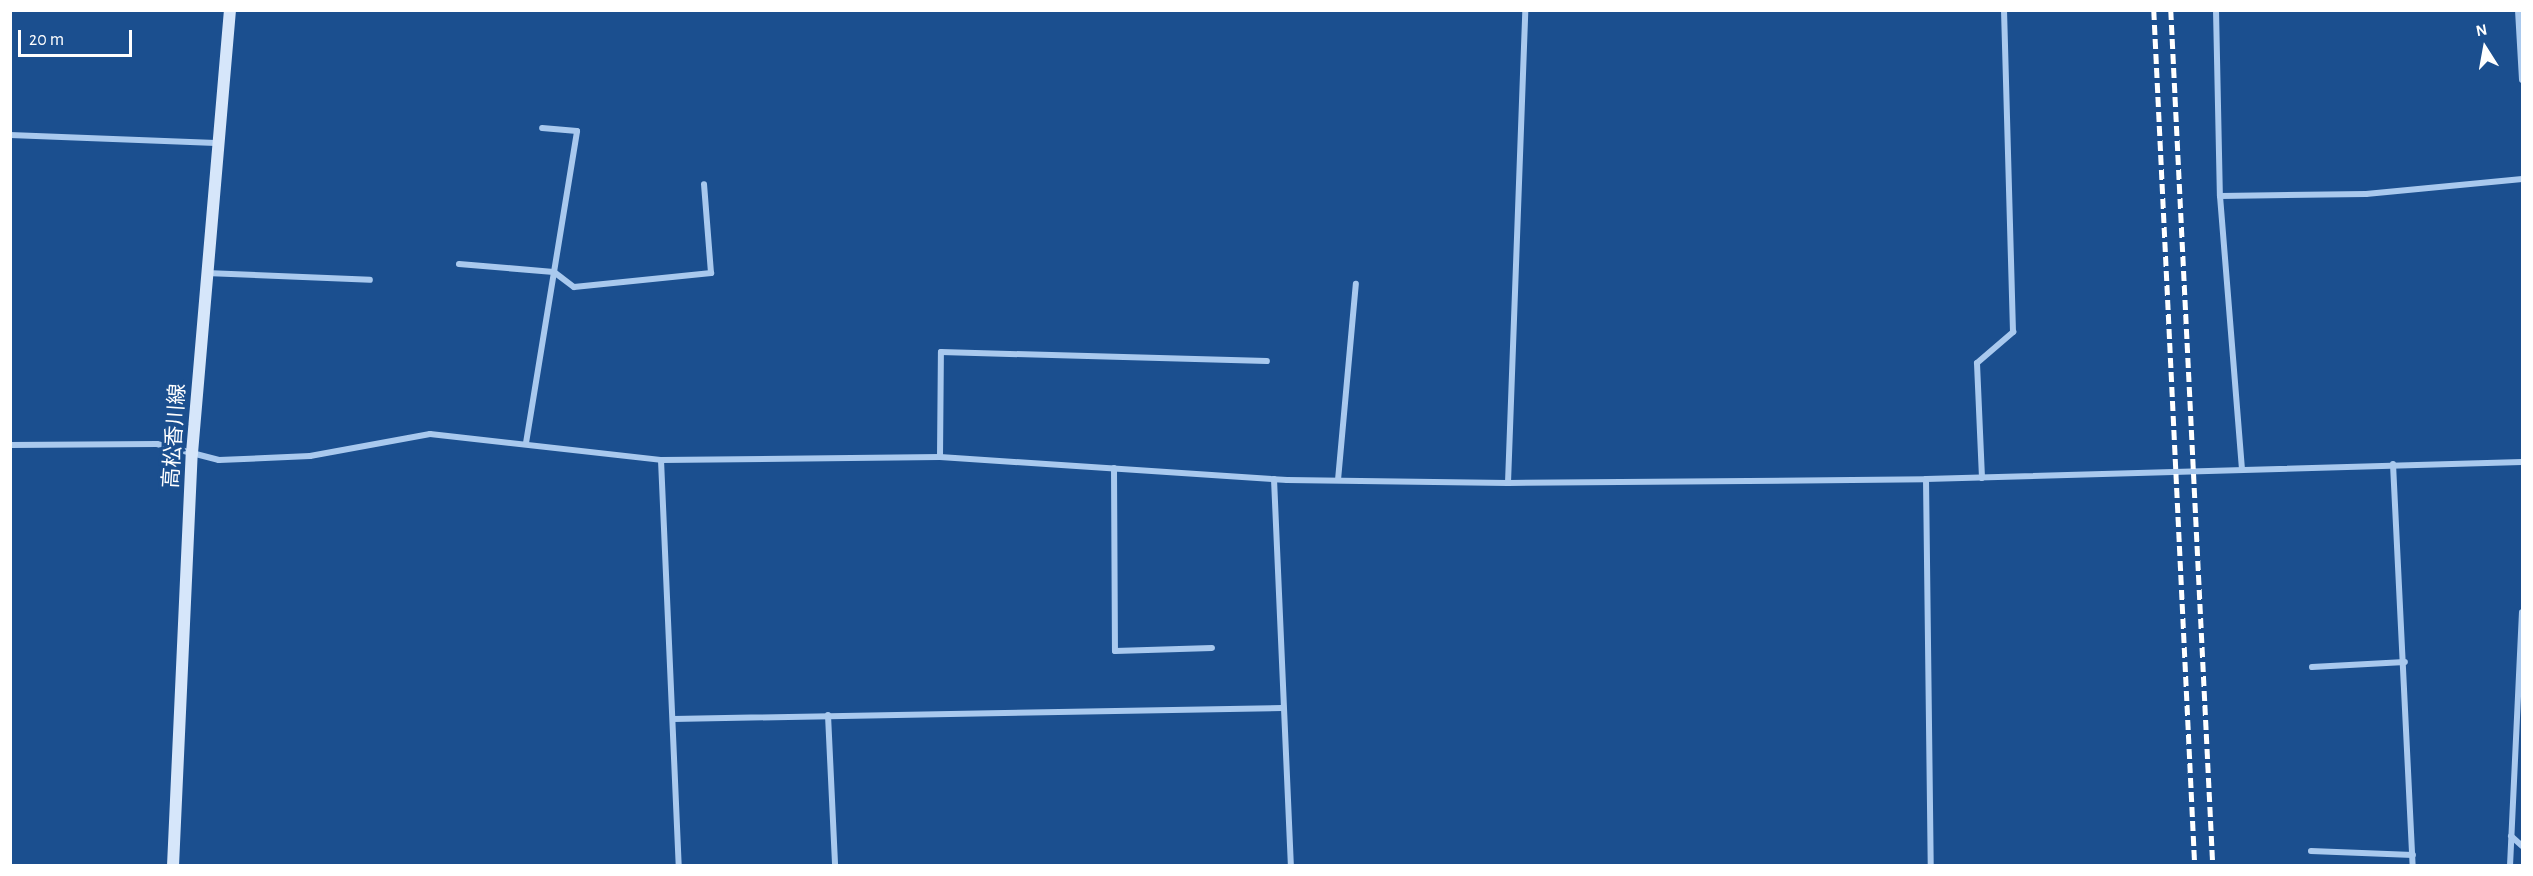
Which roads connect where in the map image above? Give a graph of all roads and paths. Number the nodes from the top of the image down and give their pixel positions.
1 (230, 10) edge
2 (1525, 10) edge
3 (2004, 10) edge
4 (2216, 10) edge
5 (2518, 10) edge
6 (2523, 80) edge
7 (542, 128) dead end
8 (10, 135) edge
9 (216, 143) junction
10 (2523, 179) edge
11 (704, 184) dead end
12 (2220, 196) junction
13 (459, 264) dead end
14 (554, 272) junction
15 (206, 273) junction
16 (370, 280) dead end
17 (1356, 284) dead end
18 (1267, 361) dead end
19 (526, 443) junction
20 (10, 445) edge
21 (192, 453) junction
22 (940, 457) junction
23 (661, 460) junction
24 (2523, 462) edge
25 (2392, 464) junction
26 (2242, 467) junction
27 (1114, 468) junction
28 (1982, 478) junction
29 (1274, 479) junction
30 (1926, 479) junction
31 (1338, 480) junction
32 (1508, 483) junction
33 (2523, 612) edge
34 (1212, 648) dead end
35 (2405, 662) junction
36 (2312, 667) dead end
37 (1282, 708) junction
38 (828, 715) junction
39 (673, 719) junction
40 (2515, 748) junction
41 (2523, 748) edge
42 (2511, 836) junction
43 (2523, 846) edge
44 (2311, 851) dead end
45 (2413, 855) junction
46 (173, 866) edge
47 (679, 866) edge
48 (836, 866) edge
49 (1291, 866) edge
50 (1931, 866) edge
51 (2413, 866) edge
52 (2510, 866) edge

1 - 9 main road, 高松香川線
2 - 32 street
3 - 28 street
4 - 12 street
5 - 6 street
7 - 14 street
8 - 9 street
9 - 15 main road, 高松香川線
10 - 12 street
11 - 14 street
12 - 26 street
13 - 14 street
14 - 19 street
15 - 16 street
15 - 21 main road, 高松香川線
17 - 31 street
18 - 22 street
19 - 21 street
19 - 23 street
20 - 21 street
21 - 46 main road, 高松香川線
22 - 23 street
22 - 27 street
23 - 39 street
24 - 25 street
25 - 26 street
25 - 35 street
26 - 28 street
27 - 29 street
27 - 34 street
28 - 30 street
29 - 31 street
29 - 37 street
30 - 32 street
30 - 50 street
31 - 32 street
33 - 40 street
35 - 36 street
35 - 45 street
37 - 38 street
37 - 49 street
38 - 39 street
38 - 48 street
39 - 47 street
40 - 41 street
40 - 42 street
42 - 43 street
42 - 52 street
44 - 45 street
45 - 51 street

